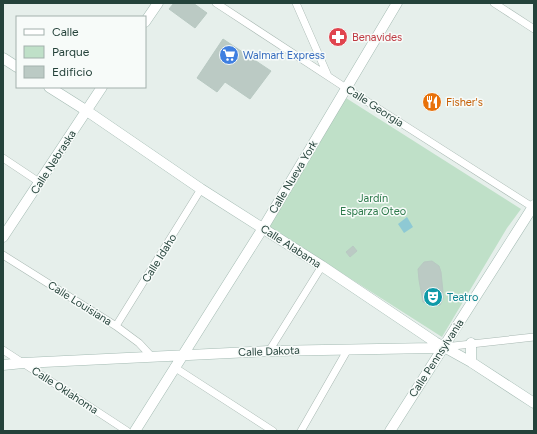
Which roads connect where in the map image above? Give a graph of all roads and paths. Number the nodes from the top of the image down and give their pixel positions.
1 (158, 3) edge
2 (216, 3) edge
3 (296, 3) edge
4 (397, 3) edge
5 (494, 3) edge
6 (146, 21) edge
7 (534, 28) edge
8 (3, 58) edge
9 (16, 66) edge
10 (328, 76) junction
11 (51, 88) edge
12 (101, 88) edge
13 (346, 88) junction
14 (86, 111) junction
15 (3, 158) edge
16 (39, 182) junction
17 (201, 189) junction
18 (533, 207) edge
19 (263, 228) junction
20 (3, 237) edge
21 (3, 255) edge
22 (322, 266) junction
23 (116, 326) junction
24 (534, 337) edge
25 (471, 343) junction
26 (444, 347) junction
27 (348, 349) junction
28 (3, 350) edge
29 (269, 351) junction
30 (182, 355) junction
31 (152, 357) junction
32 (470, 362) junction
33 (23, 363) junction
34 (3, 365) edge
35 (174, 367) junction
36 (534, 403) edge
37 (127, 431) edge
38 (135, 431) edge
39 (273, 431) edge
40 (301, 431) edge
41 (390, 431) edge

1 - 6 street
2 - 10 street, Calle Georgia
3 - 10 street
4 - 13 street, Calle Nueva York
5 - 7 street
8 - 9 street
10 - 13 street, Calle Georgia
11 - 14 street, Calle Alabama
12 - 14 street, Calle Nebraska
13 - 18 street, Calle Georgia
13 - 19 street, Calle Nueva York
14 - 16 street, Calle Nebraska
14 - 17 street, Calle Alabama
15 - 16 street
16 - 20 street, Calle Nebraska
17 - 19 street, Calle Alabama
17 - 23 street, Calle Idaho
18 - 26 street, Calle Pennsylvania
19 - 22 street, Calle Alabama
19 - 30 street, Calle Nueva York
21 - 23 street, Calle Louisiana
22 - 26 street, Calle Alabama
22 - 29 street
23 - 31 street, Calle Louisiana
24 - 25 street, Calle Dakota
25 - 26 street, Calle Dakota
25 - 32 street
26 - 27 street, Calle Dakota
26 - 32 street, Calle Alabama
26 - 41 street, Calle Pennsylvania
27 - 29 street, Calle Dakota
27 - 40 street
28 - 33 street, Calle Oklahoma
29 - 30 street, Calle Dakota
30 - 31 street, Calle Dakota
30 - 35 street, Calle Nueva York
31 - 33 street, Calle Dakota
32 - 36 street, Calle Alabama
33 - 34 street, Calle Dakota
33 - 37 street, Calle Oklahoma
35 - 38 street, Calle Nueva York
35 - 39 street

